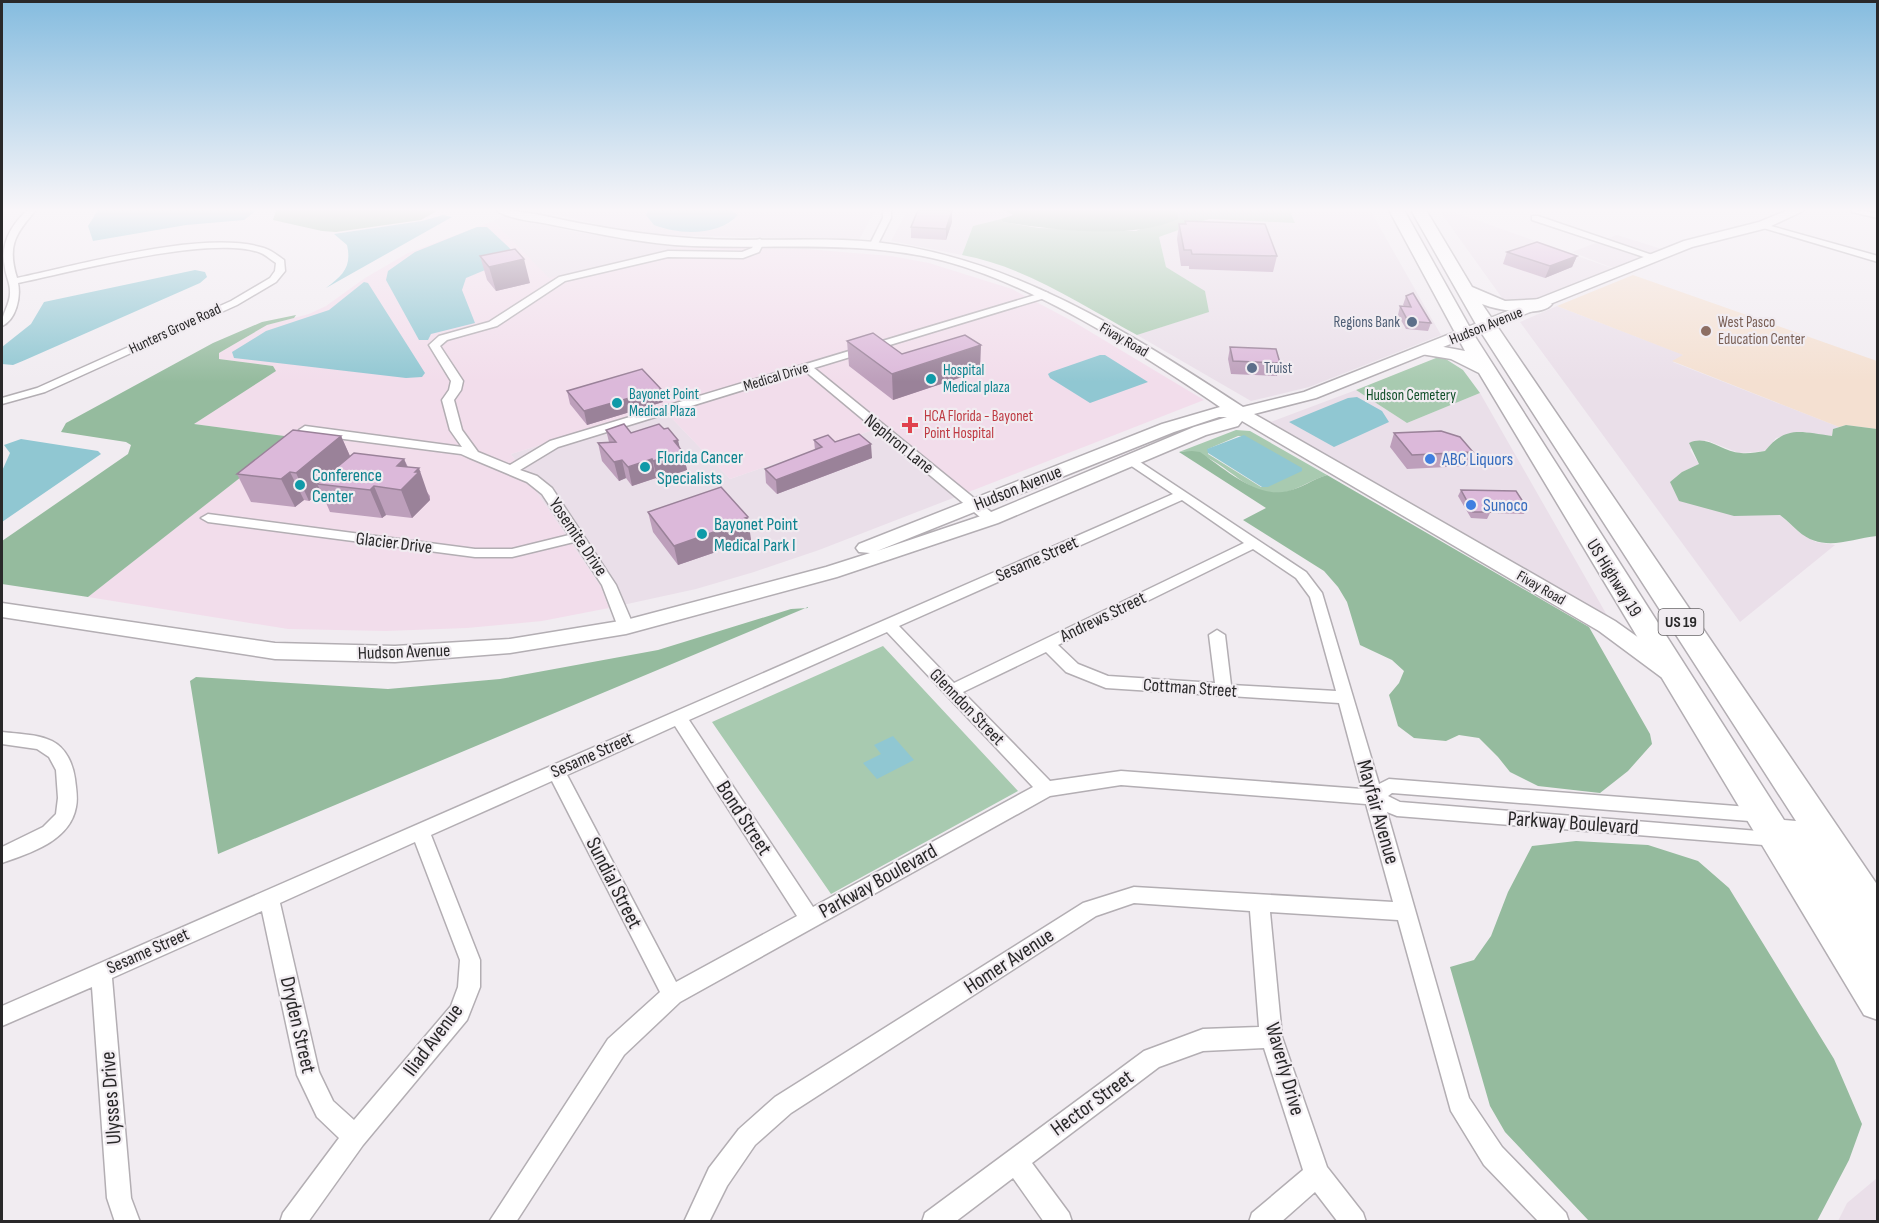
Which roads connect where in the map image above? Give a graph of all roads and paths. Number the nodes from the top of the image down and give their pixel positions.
1 (9, 267) edge
2 (87, 267) edge
3 (280, 267) edge
4 (613, 267) edge
5 (973, 267) edge
6 (1434, 267) edge
7 (1452, 267) edge
8 (1634, 267) edge
9 (14, 281) junction
10 (1466, 291) junction
11 (1046, 295) junction
12 (1543, 304) junction
13 (2, 323) edge
14 (1476, 331) junction
15 (1428, 350) junction
16 (807, 368) junction
17 (1485, 369) junction
18 (2, 401) edge
19 (1240, 413) junction
20 (305, 430) edge
21 (456, 430) junction
22 (423, 446) junction
23 (474, 455) junction
24 (1131, 460) junction
25 (512, 470) junction
26 (1183, 495) junction
27 (975, 506) junction
28 (208, 518) dead end
29 (991, 519) junction
30 (579, 537) junction
31 (1254, 543) junction
32 (800, 579) junction
33 (2, 610) edge
34 (889, 624) junction
35 (626, 627) junction
36 (1217, 635) dead end
37 (1047, 644) junction
38 (1674, 675) junction
39 (1224, 690) junction
40 (952, 691) junction
41 (1346, 698) junction
42 (678, 717) junction
43 (2, 738) edge
44 (556, 771) junction
45 (1046, 789) junction
46 (1374, 797) junction
47 (1762, 814) junction
48 (420, 831) junction
49 (2, 855) edge
50 (269, 898) junction
51 (1259, 902) junction
52 (1406, 912) junction
53 (1878, 917) edge
54 (810, 919) junction
55 (1878, 959) edge
56 (101, 972) junction
57 (672, 995) junction
58 (1878, 1002) edge
59 (2, 1016) edge
60 (1271, 1037) junction
61 (356, 1137) junction
62 (1015, 1160) junction
63 (1317, 1174) junction
64 (128, 1221) edge
65 (292, 1221) edge
66 (501, 1221) edge
67 (696, 1221) edge
68 (934, 1221) edge
69 (1060, 1221) edge
70 (1261, 1221) edge
71 (1354, 1221) edge
72 (1557, 1221) edge

1 - 9 street
2 - 9 street, Hunters Grove Road
3 - 18 street, Hunters Grove Road
4 - 21 street
5 - 11 street, Fivay Road
6 - 14 highway, US Highway 19 / US 19
7 - 10 highway, US Highway 19 / US 19
8 - 12 street, Hudson Avenue
9 - 13 street
10 - 12 highway
10 - 14 highway, US Highway 19 / US 19
11 - 16 street, Medical Drive
11 - 19 street, Fivay Road
12 - 14 street, Hudson Avenue
14 - 15 street, Hudson Avenue
14 - 17 highway, US Highway 19 / US 19
14 - 53 highway, US Highway 19 / US 19
15 - 17 highway
15 - 19 street, Hudson Avenue
16 - 25 street, Medical Drive
16 - 27 street, Nephron Lane
17 - 38 highway, US Highway 19 / US 19
19 - 24 street, Hudson Avenue
19 - 27 street, Hudson Avenue
19 - 38 street, Fivay Road
20 - 22 street, Yosemite Drive
21 - 22 street
21 - 23 street
22 - 23 street, Yosemite Drive
23 - 25 street, Yosemite Drive
24 - 26 street, Mayfair Avenue
24 - 29 street, Hudson Avenue
25 - 30 street, Yosemite Drive
26 - 31 street, Mayfair Avenue
26 - 34 street, Sesame Street
27 - 29 street, Nephron Lane
27 - 32 street, Hudson Avenue
28 - 30 street, Glacier Drive
29 - 32 street, Hudson Avenue
30 - 35 street, Yosemite Drive
31 - 37 street, Andrews Street
31 - 41 street, Mayfair Avenue
32 - 35 street, Hudson Avenue
33 - 35 street, Hudson Avenue
34 - 40 street, Glenndon Street
34 - 42 street, Sesame Street
36 - 39 street
37 - 39 street, Cottman Street
37 - 40 street, Andrews Street
38 - 47 highway, US Highway 19 / US 19
39 - 41 street, Cottman Street
40 - 45 street, Glenndon Street
41 - 46 street, Mayfair Avenue
42 - 44 street, Sesame Street
42 - 54 street, Bond Street
43 - 49 street
44 - 48 street, Sesame Street
44 - 57 street, Sundial Street
45 - 46 street, Parkway Boulevard
45 - 54 street, Parkway Boulevard
46 - 47 street, Parkway Boulevard
46 - 47 street, Parkway Boulevard
46 - 52 street, Mayfair Avenue
47 - 55 highway
47 - 58 highway, US Highway 19 / US 19
48 - 50 street, Sesame Street
48 - 61 street, Iliad Avenue
50 - 56 street, Sesame Street
50 - 61 street, Dryden Street
51 - 52 street, Homer Avenue
51 - 60 street, Waverly Drive
51 - 67 street, Homer Avenue
52 - 72 street, Mayfair Avenue
54 - 57 street, Parkway Boulevard
56 - 59 street, Sesame Street
56 - 64 street, Ulysses Drive
57 - 66 street, Parkway Boulevard
60 - 62 street, Hector Street
60 - 63 street, Waverly Drive
61 - 65 street, Iliad Avenue
62 - 68 street, Hector Street
62 - 69 street
63 - 70 street
63 - 71 street, Waverly Drive

